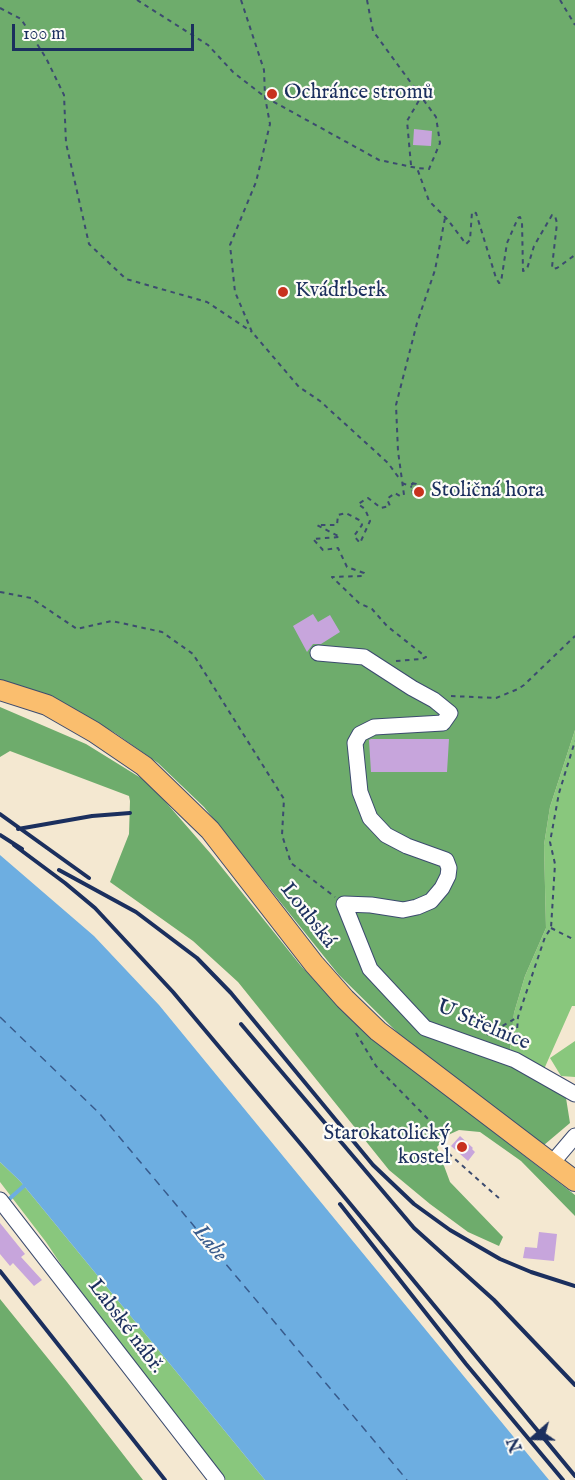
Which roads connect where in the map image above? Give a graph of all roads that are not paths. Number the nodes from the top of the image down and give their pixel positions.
1 (318, 653) dead end
2 (0, 690) edge
3 (575, 1094) edge
4 (575, 1136) edge
5 (552, 1163) junction
6 (575, 1181) edge
7 (0, 1200) edge
8 (217, 1480) edge

1 - 3 street, U Střelnice
2 - 5 main road, Loubská
4 - 5 street
5 - 6 main road, Loubská
7 - 8 street, Labské nábř.

